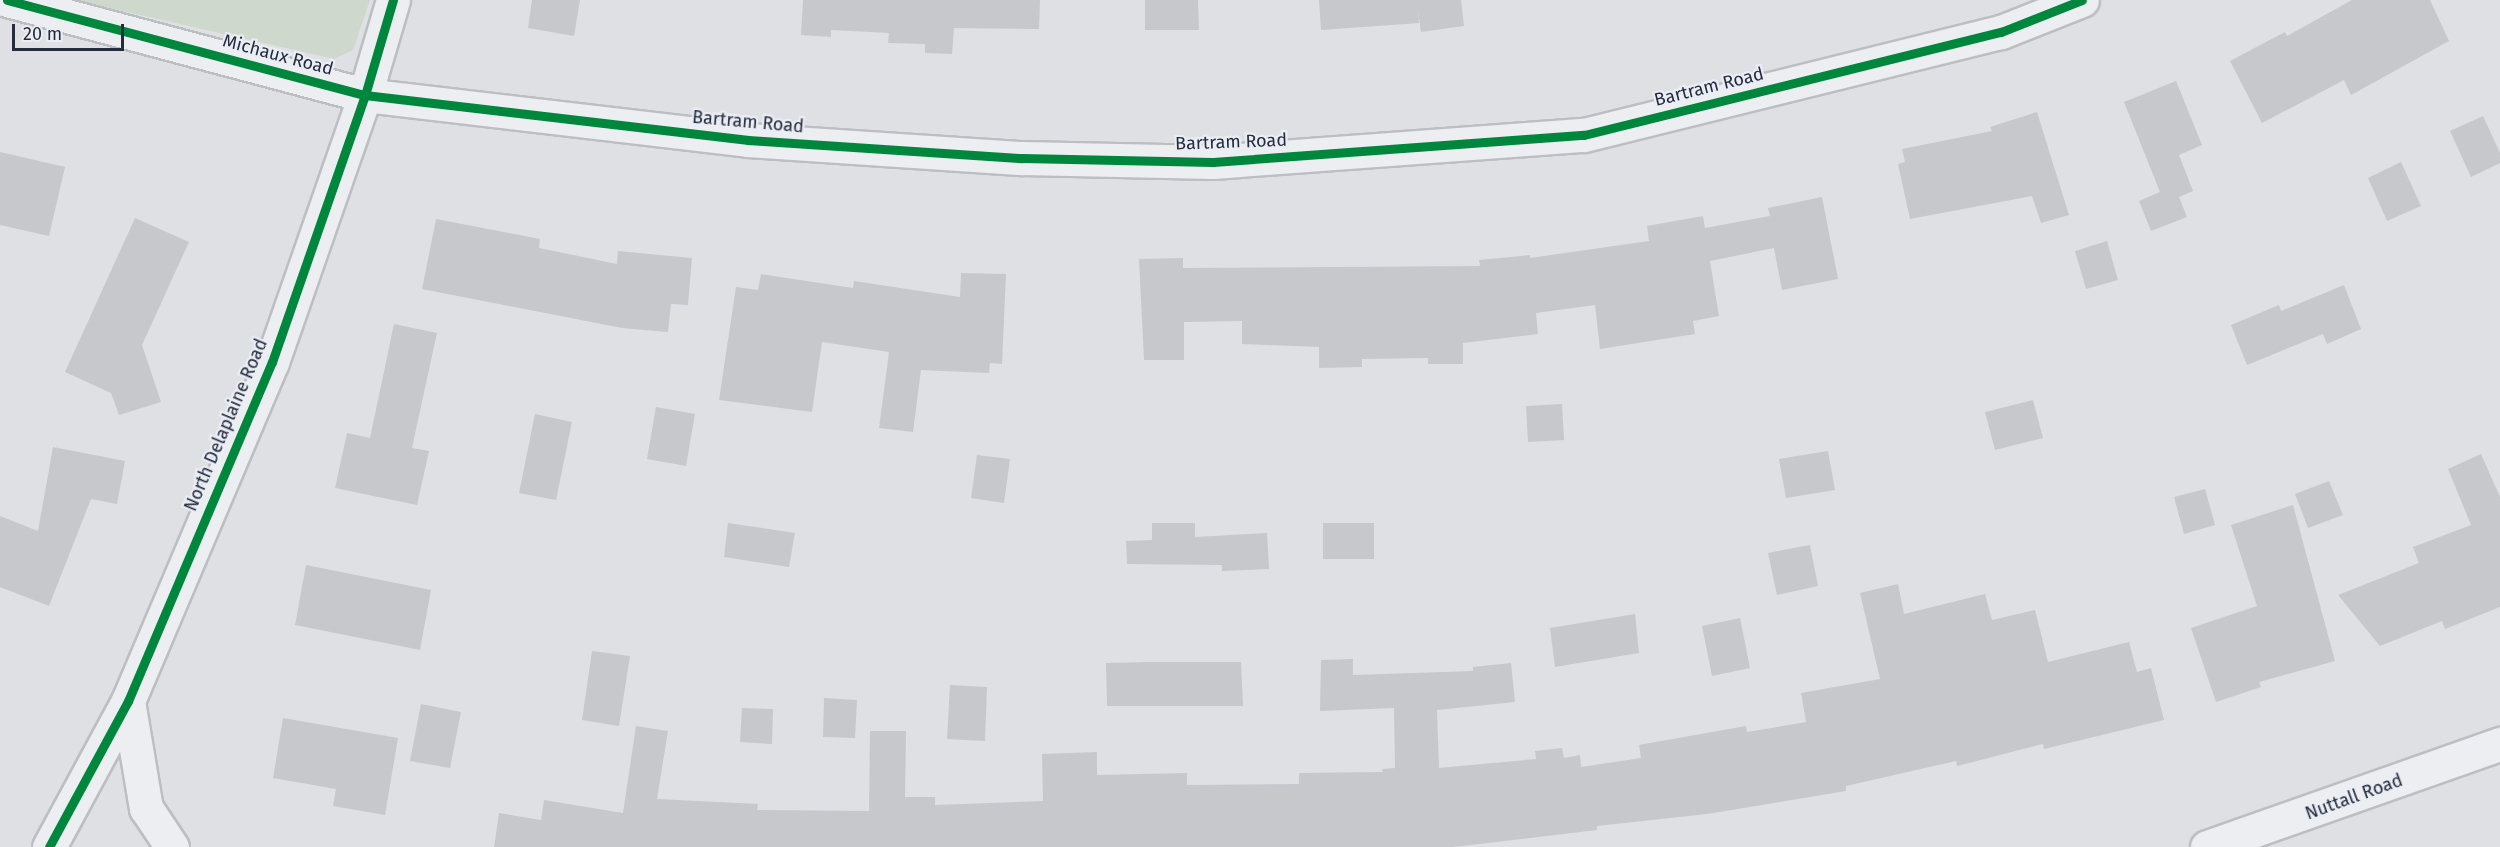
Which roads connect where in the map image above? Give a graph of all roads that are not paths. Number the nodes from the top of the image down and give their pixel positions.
1 (7, 0) edge
2 (393, 0) edge
3 (2082, 0) edge
4 (365, 95) junction
5 (128, 701) junction
6 (2500, 744) edge
7 (49, 847) edge
8 (172, 847) edge
9 (2207, 847) edge

1 - 4 street, Michaux Road
2 - 4 street, North Delaplaine Road
3 - 4 street, Bartram Road
4 - 5 street, North Delaplaine Road
5 - 7 street, North Delaplaine Road
5 - 8 street
6 - 9 street, Nuttall Road

